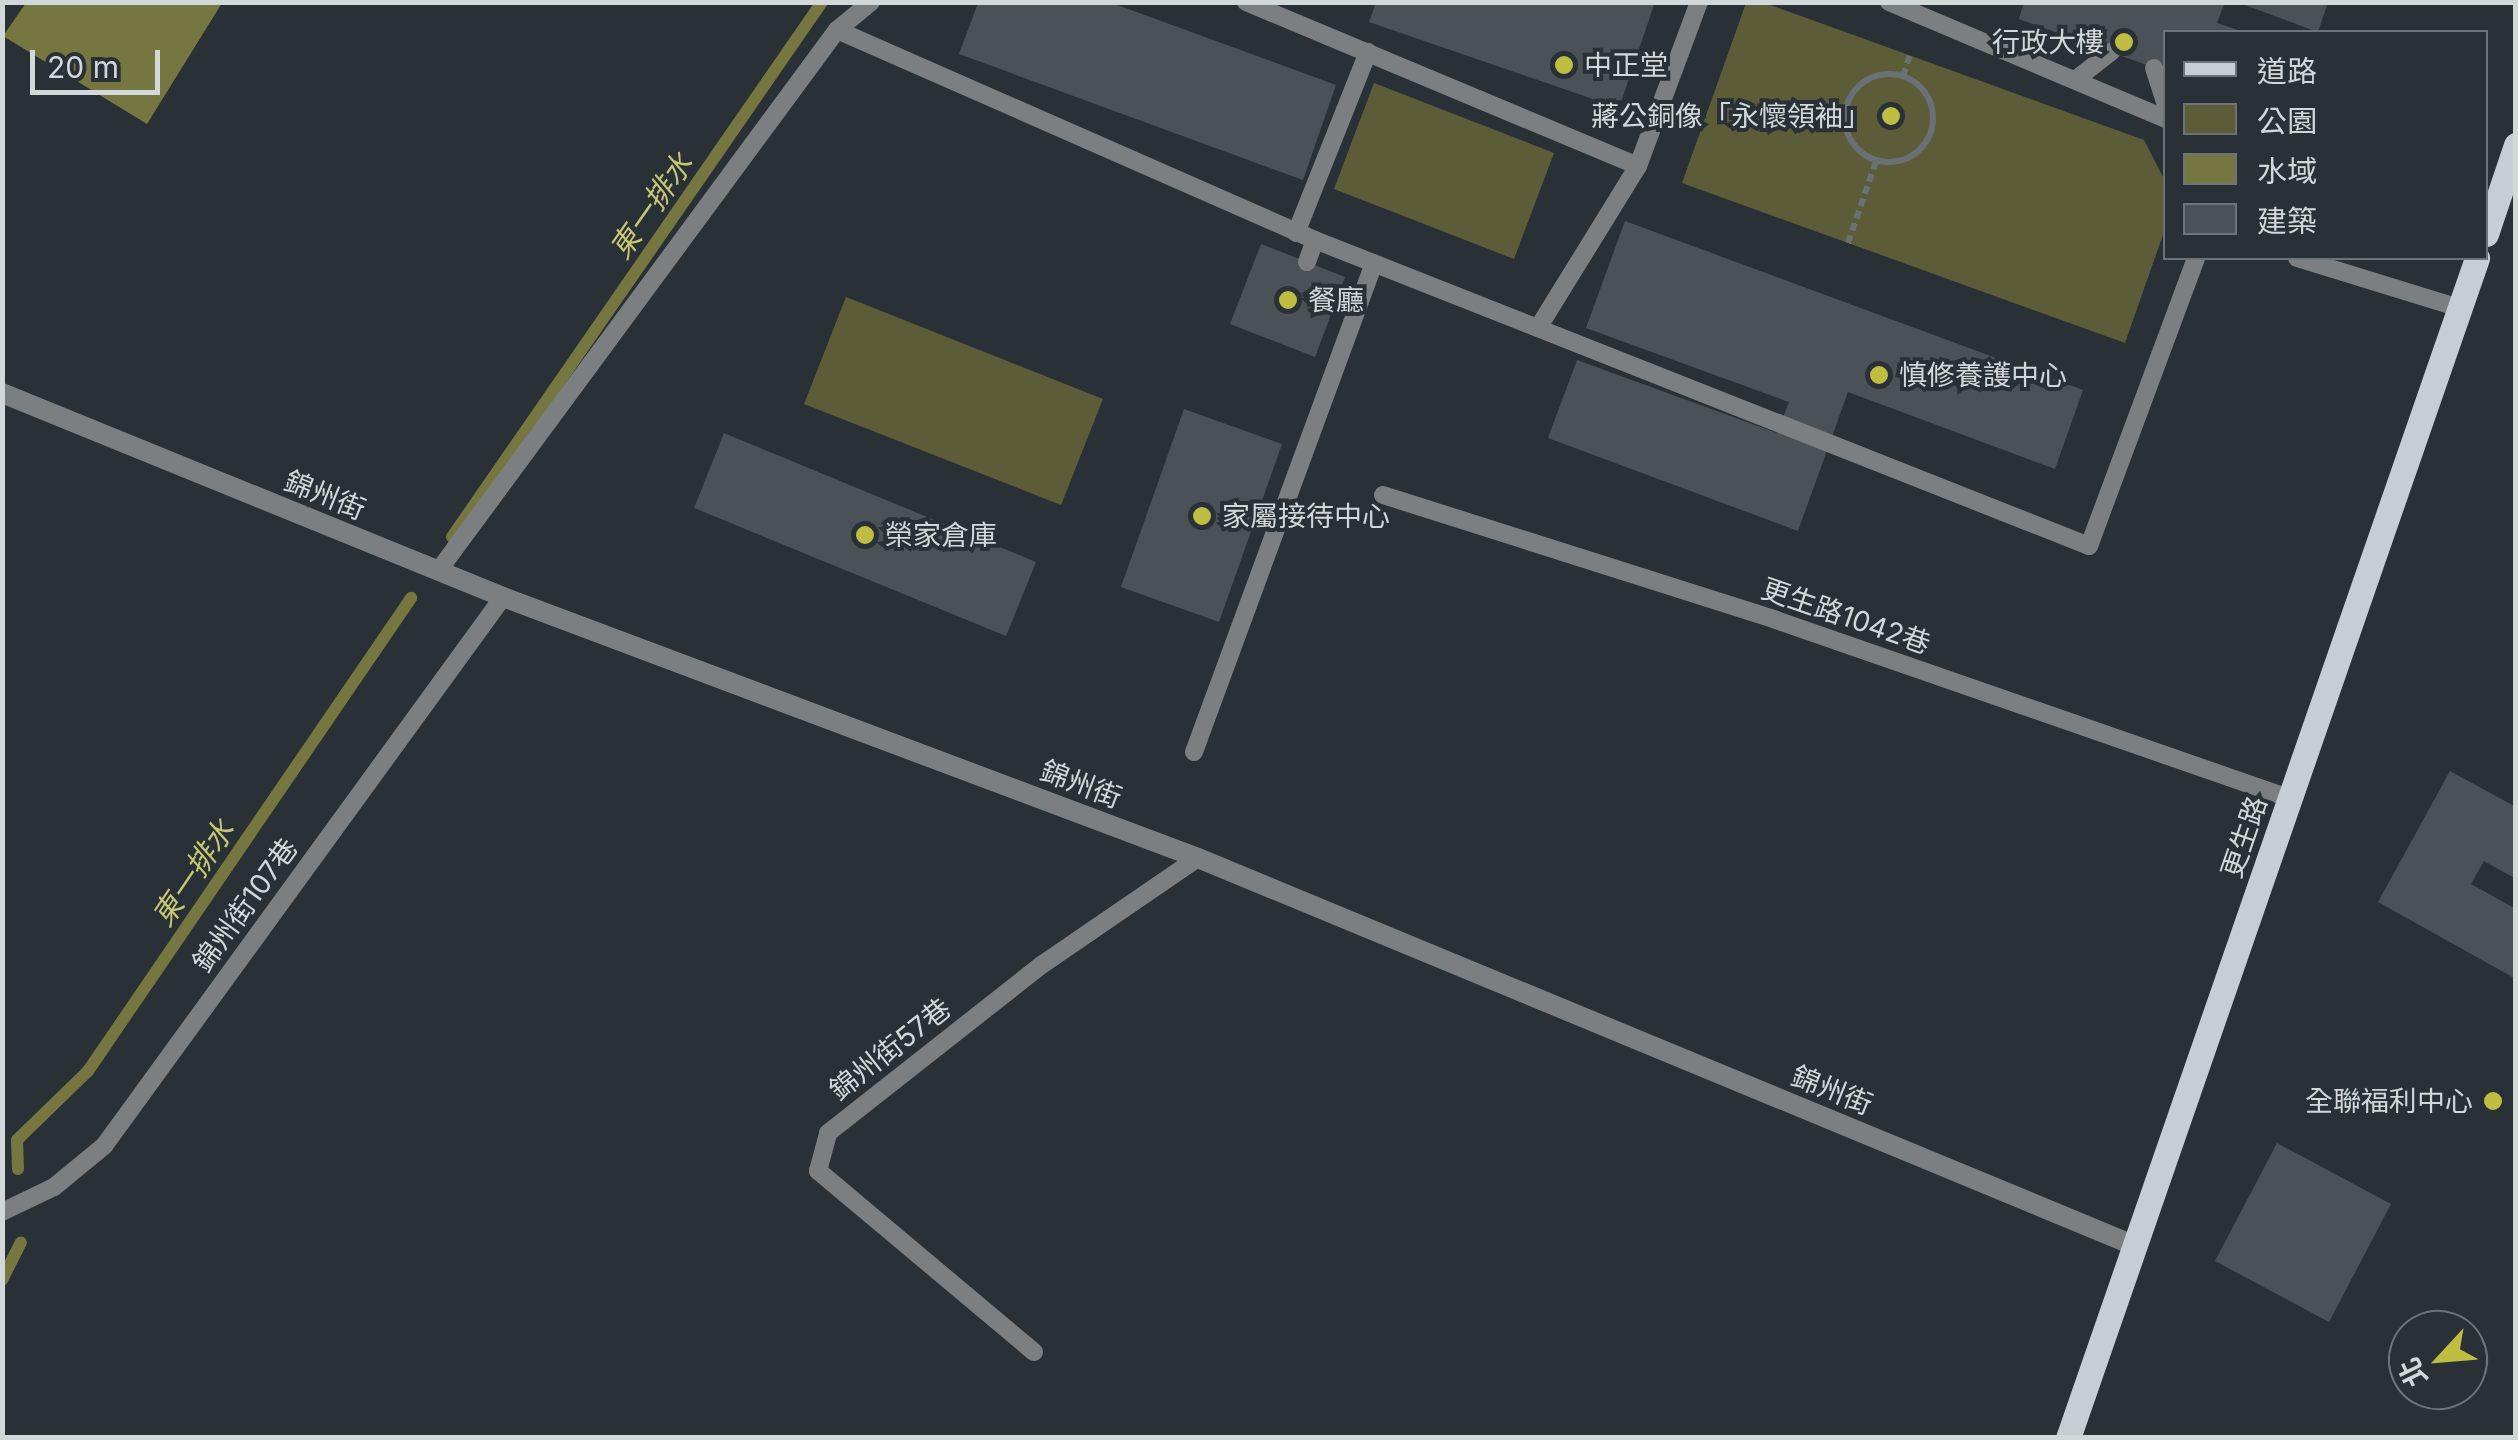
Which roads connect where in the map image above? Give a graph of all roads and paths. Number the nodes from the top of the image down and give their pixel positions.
1 (870, 2) edge
2 (1246, 2) edge
3 (1699, 2) edge
4 (1889, 2) edge
5 (1916, 7) edge
6 (837, 30) junction
7 (1368, 52) junction
8 (2110, 52) dead end
9 (1910, 55) dead end
10 (2154, 68) dead end
11 (1903, 76) junction
12 (2075, 80) junction
13 (2163, 95) edge
14 (2163, 119) edge
15 (2516, 145) edge
16 (1876, 161) junction
17 (1638, 166) junction
18 (2488, 228) edge
19 (1306, 236) junction
20 (1848, 243) dead end
21 (2195, 260) edge
22 (2304, 260) edge
23 (2477, 260) edge
24 (1307, 262) dead end
25 (1374, 263) junction
26 (2460, 308) junction
27 (1538, 328) junction
28 (2, 394) edge
29 (1383, 495) dead end
30 (438, 570) junction
31 (503, 597) junction
32 (1194, 752) dead end
33 (2289, 798) junction
34 (1198, 858) junction
35 (2, 1212) edge
36 (2133, 1244) junction
37 (1034, 1352) dead end
38 (2068, 1438) edge

1 - 6 lane
2 - 7 lane
3 - 17 lane
4 - 5 lane
5 - 12 lane
6 - 19 lane
6 - 30 lane
7 - 17 lane
7 - 19 lane
8 - 12 lane
9 - 11 path
10 - 13 lane
11 - 16 path
11 - 16 path
12 - 14 lane
15 - 18 main road
16 - 20 path
17 - 27 lane
19 - 24 lane
19 - 25 lane
21 - 27 lane
22 - 26 lane
23 - 26 main road, 更生路
25 - 27 lane
25 - 32 lane
26 - 33 main road, 更生路
28 - 30 street, 錦州街
29 - 33 lane, 更生路1042巷
30 - 31 street, 錦州街
31 - 34 street, 錦州街
31 - 35 lane, 錦州街107巷
33 - 36 main road, 更生路
34 - 36 street, 錦州街
34 - 37 lane, 錦州街57巷
36 - 38 main road, 更生路

